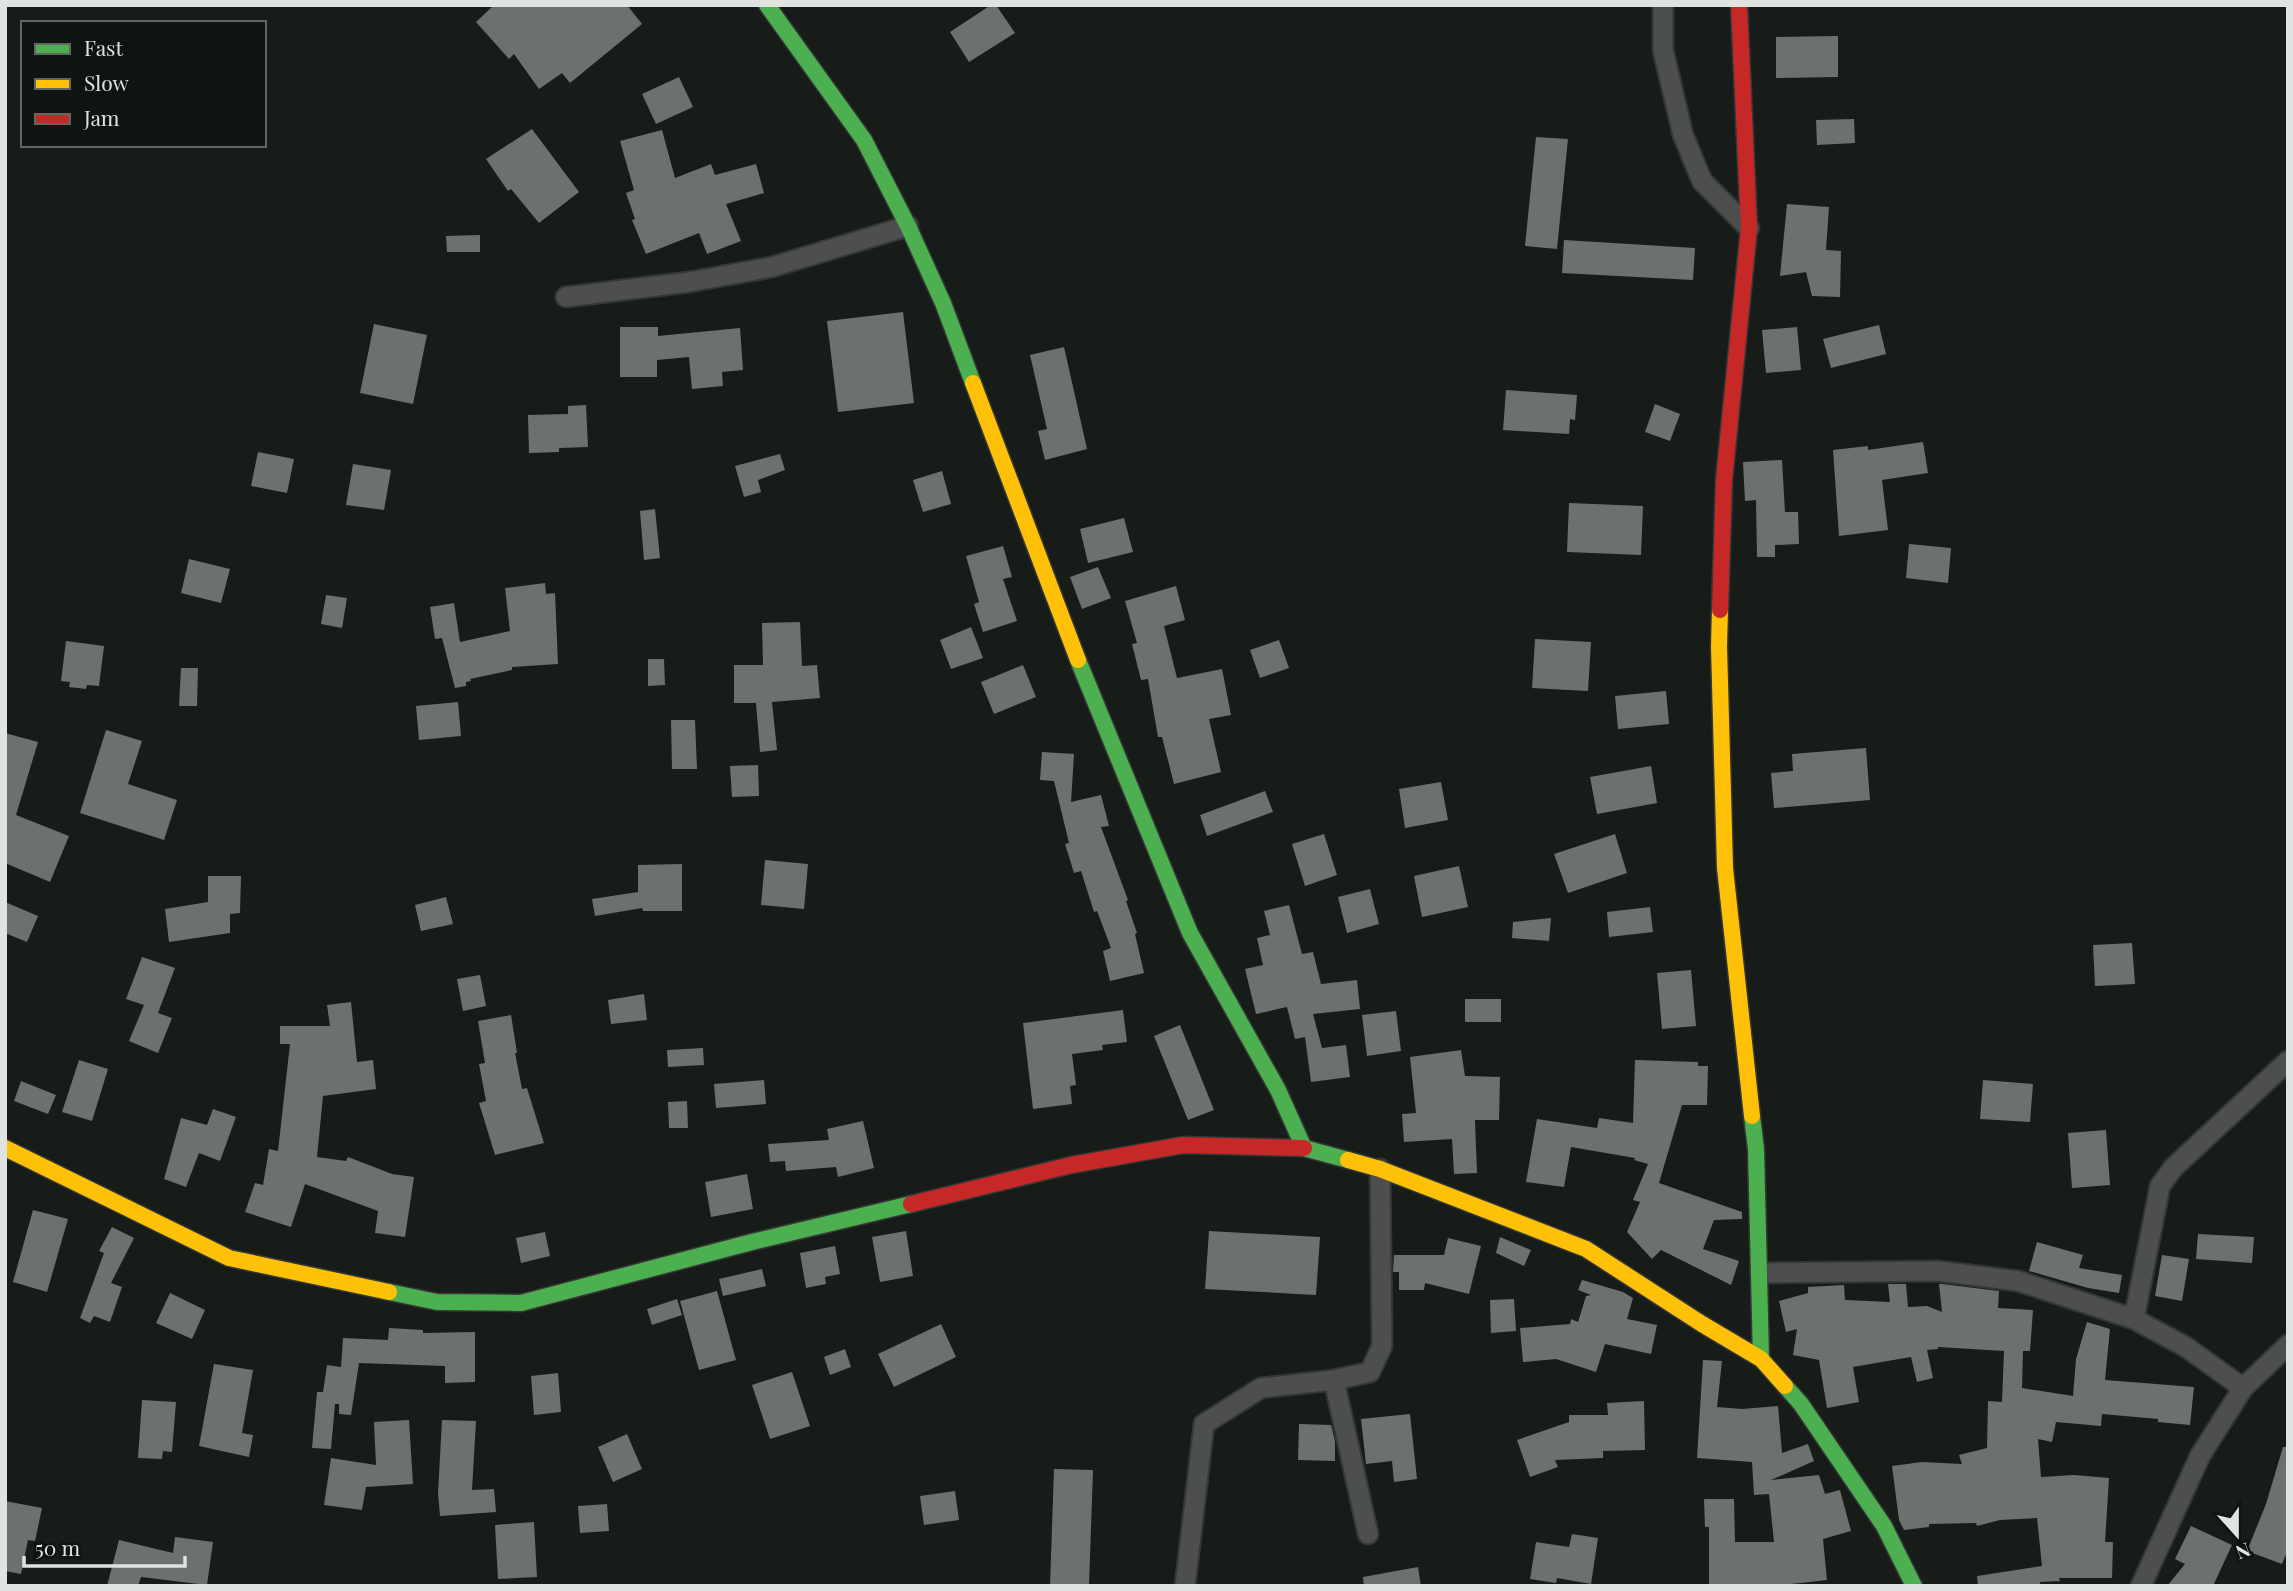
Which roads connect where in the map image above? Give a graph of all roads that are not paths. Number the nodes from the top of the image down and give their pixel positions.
1 (767, 5) edge
2 (1662, 5) edge
3 (1739, 5) edge
4 (908, 226) junction
5 (1749, 228) junction
6 (566, 297) dead end
7 (2288, 1061) edge
8 (5, 1148) edge
9 (1304, 1148) junction
10 (1380, 1169) junction
11 (1760, 1273) junction
12 (2134, 1319) junction
13 (2288, 1345) edge
14 (1760, 1359) junction
15 (1334, 1380) junction
16 (2243, 1388) junction
17 (1368, 1534) dead end
18 (1185, 1586) edge
19 (1914, 1586) edge
20 (2141, 1586) edge

1 - 4 street
2 - 5 street
3 - 5 street
4 - 6 street
4 - 9 street
5 - 11 street
7 - 12 street
8 - 9 street
9 - 10 street
10 - 14 street
10 - 15 street
11 - 12 street
11 - 14 street
12 - 16 street
13 - 16 street
14 - 19 street
15 - 17 street
15 - 18 street
16 - 20 street

